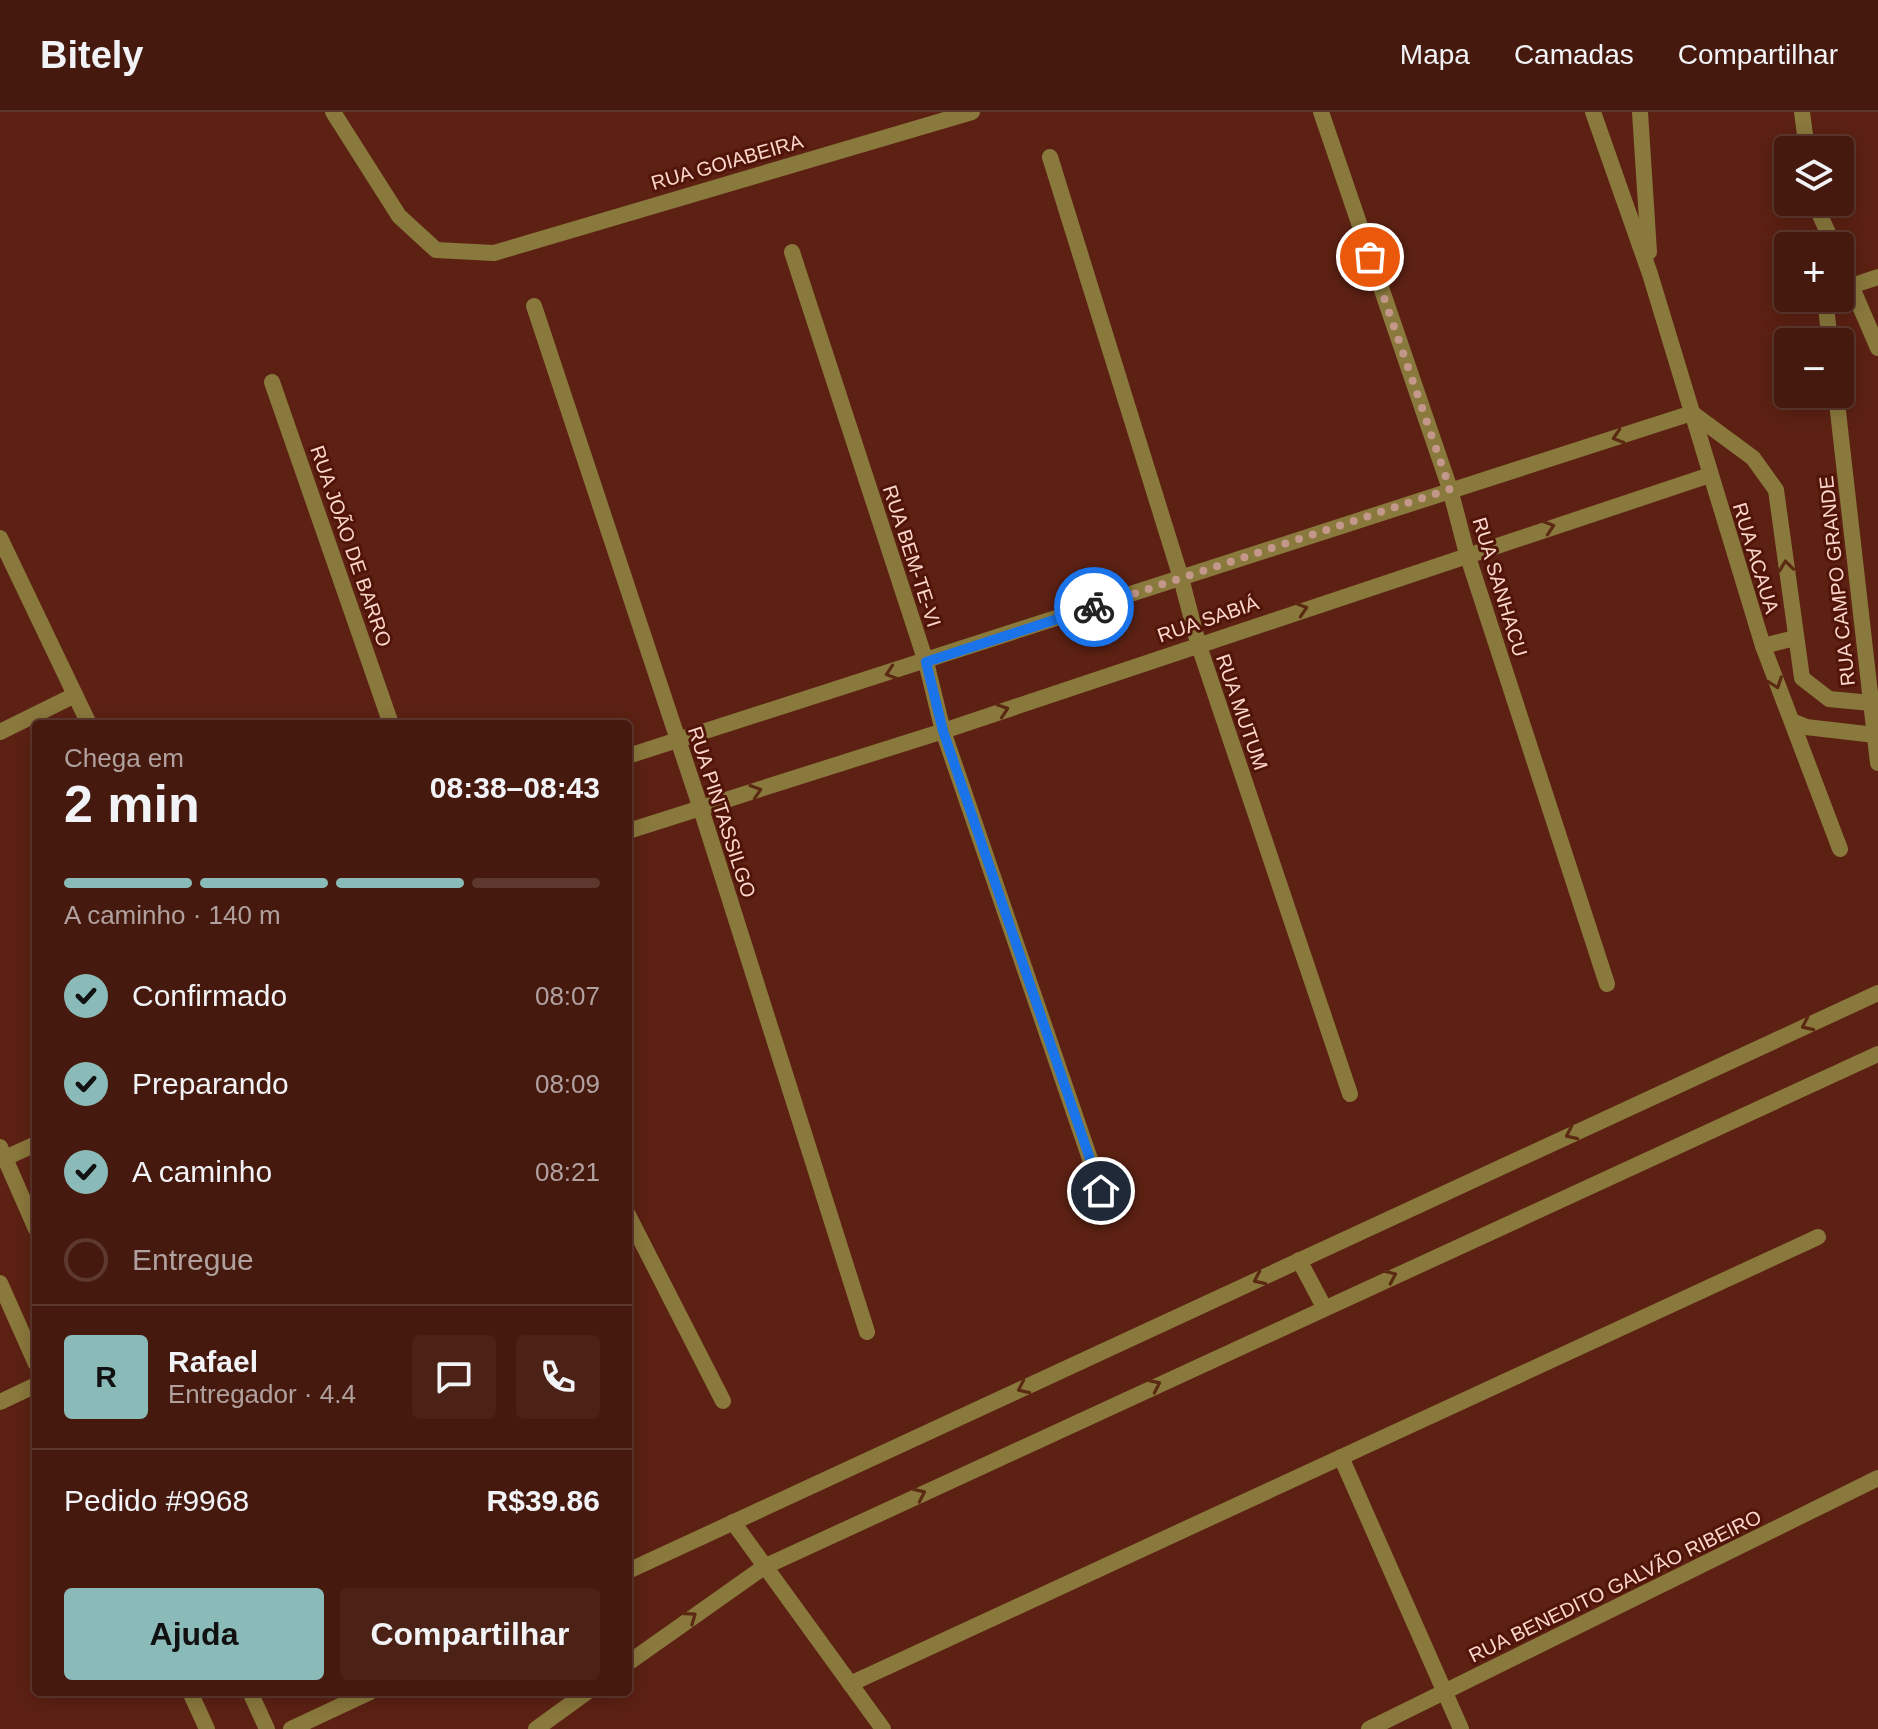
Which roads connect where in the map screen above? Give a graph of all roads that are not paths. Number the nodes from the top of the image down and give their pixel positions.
1 (333, 112) edge
2 (972, 112) edge
3 (1321, 112) edge
4 (1593, 112) edge
5 (1640, 112) edge
6 (1802, 112) edge
7 (1805, 136) edge
8 (1050, 157) dead end
9 (792, 252) dead end
10 (1650, 274) junction
11 (1878, 277) edge
12 (1854, 285) edge
13 (1854, 293) edge
14 (534, 306) dead end
15 (1878, 348) edge
16 (272, 382) dead end
17 (1838, 408) edge
18 (1692, 413) junction
19 (1710, 475) junction
20 (1450, 489) junction
21 (0, 538) edge
22 (1467, 554) junction
23 (1181, 578) junction
24 (1795, 638) junction
25 (1198, 643) junction
26 (1763, 646) junction
27 (926, 662) junction
28 (75, 695) junction
29 (1871, 703) junction
30 (87, 720) edge
31 (390, 720) edge
32 (1794, 722) junction
33 (943, 731) junction
34 (0, 732) edge
35 (1875, 735) junction
36 (677, 741) junction
37 (632, 755) edge
38 (1878, 763) edge
39 (701, 809) junction
40 (632, 830) edge
41 (1840, 849) dead end
42 (1607, 984) dead end
43 (1878, 993) edge
44 (1878, 1054) edge
45 (1350, 1094) dead end
46 (32, 1145) edge
47 (2, 1152) edge
48 (1101, 1191) dead end
49 (32, 1220) edge
50 (632, 1223) edge
51 (1818, 1237) dead end
52 (1299, 1260) junction
53 (0, 1283) edge
54 (1324, 1307) junction
55 (867, 1332) dead end
56 (32, 1355) edge
57 (32, 1387) edge
58 (723, 1401) dead end
59 (0, 1402) edge
60 (1341, 1457) junction
61 (1878, 1478) edge
62 (733, 1522) junction
63 (764, 1567) junction
64 (632, 1569) edge
65 (632, 1660) edge
66 (850, 1684) junction
67 (1444, 1692) junction
68 (192, 1696) edge
69 (252, 1696) edge
70 (361, 1696) edge
71 (583, 1696) edge
72 (554, 1724) edge
73 (207, 1729) edge
74 (267, 1729) edge
75 (291, 1729) edge
76 (536, 1729) edge
77 (883, 1729) edge
78 (1369, 1729) edge
79 (1461, 1729) edge

1 - 2 street, RUA GOIABEIRA
3 - 20 street, RUA SANHACU
4 - 10 street, RUA ACAUA
5 - 10 street, RUA ACAUA
6 - 7 street
8 - 23 street, RUA MUTUM
9 - 27 street, RUA BEM-TE-VI
10 - 18 street, RUA ACAUA
11 - 12 street
13 - 15 street
14 - 36 street, RUA PINTASSILGO
16 - 31 street, RUA JOÃO DE BARRO
17 - 29 street, RUA CAMPO GRANDE
18 - 19 street, RUA ACAUA
18 -> 20 street
24 -> 18 street
22 -> 19 street, RUA SABIÁ
19 - 26 street, RUA ACAUA
20 - 22 street, RUA SANHACU
20 - 23 street
21 - 28 street
25 -> 22 street, RUA SABIÁ
22 - 42 street, RUA SANHACU
23 - 25 street, RUA MUTUM
23 - 27 street
24 - 26 street
24 - 29 street
33 -> 25 street, RUA SABIÁ
25 - 45 street, RUA MUTUM
26 -> 32 street, RUA ACAUA
27 - 33 street, RUA BEM-TE-VI
27 -> 36 street
28 - 30 street
28 - 34 street
29 - 35 street, RUA CAMPO GRANDE
32 - 35 street
32 - 41 street, RUA ACAUA
39 -> 33 street, RUA SABIÁ
33 - 48 street, RUA BEM-TE-VI
35 - 38 street, RUA CAMPO GRANDE
36 - 37 street
36 - 39 street, RUA PINTASSILGO
39 - 40 street, RUA SABIÁ
39 - 55 street, RUA PINTASSILGO
43 -> 52 street
54 -> 44 street
46 - 47 street
47 - 49 street
50 - 58 street
51 - 60 street
52 - 54 street
52 -> 62 street
53 - 56 street
63 -> 54 street
57 - 59 street
60 - 66 street
60 - 67 street
61 - 67 street, RUA BENEDITO GALVÃO RIBEIRO
62 - 63 street
62 - 64 street
65 -> 63 street
63 - 66 street
66 - 77 street
67 - 78 street, RUA BENEDITO GALVÃO RIBEIRO
67 - 79 street
68 - 73 street
69 - 74 street
70 - 75 street
71 - 72 street
72 - 76 street

